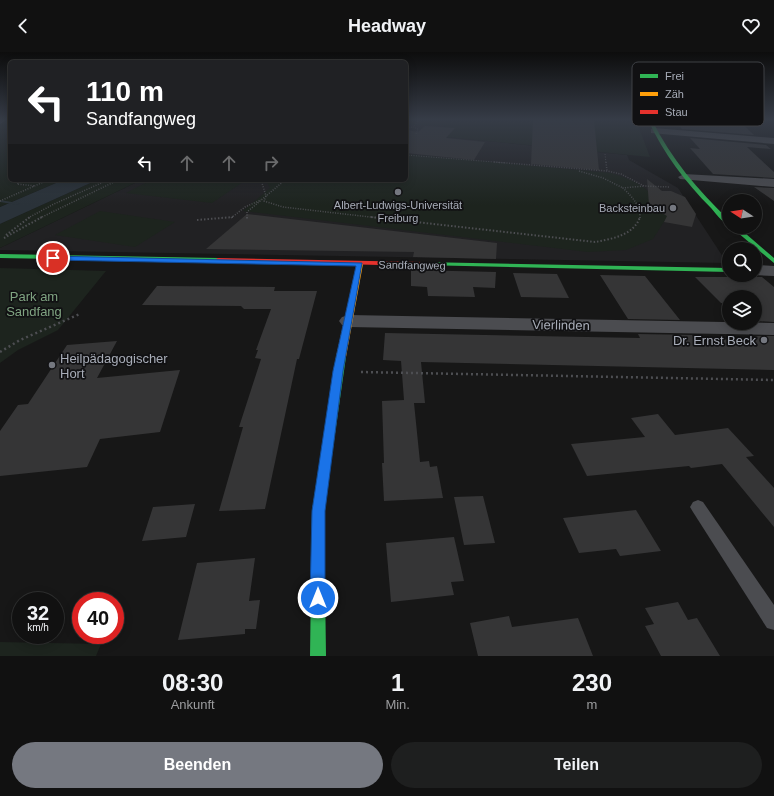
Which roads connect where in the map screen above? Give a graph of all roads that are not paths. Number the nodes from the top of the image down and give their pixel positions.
1 (664, 148) edge
2 (684, 177) junction
3 (774, 183) edge
4 (722, 215) edge
5 (742, 234) edge
6 (0, 256) edge
7 (774, 261) edge
8 (360, 264) junction
9 (722, 270) edge
10 (762, 270) edge
11 (774, 271) edge
12 (349, 321) junction
13 (774, 329) edge
14 (698, 507) dead end
15 (774, 621) edge
16 (318, 656) edge

1 - 2 street
2 - 3 street
2 - 4 street
5 - 7 street
6 - 8 street, Sandfangweg
8 - 9 street, Sandfangweg
8 - 12 street
10 - 11 street
12 - 13 street, Vierlinden
12 - 16 street
14 - 15 lane

